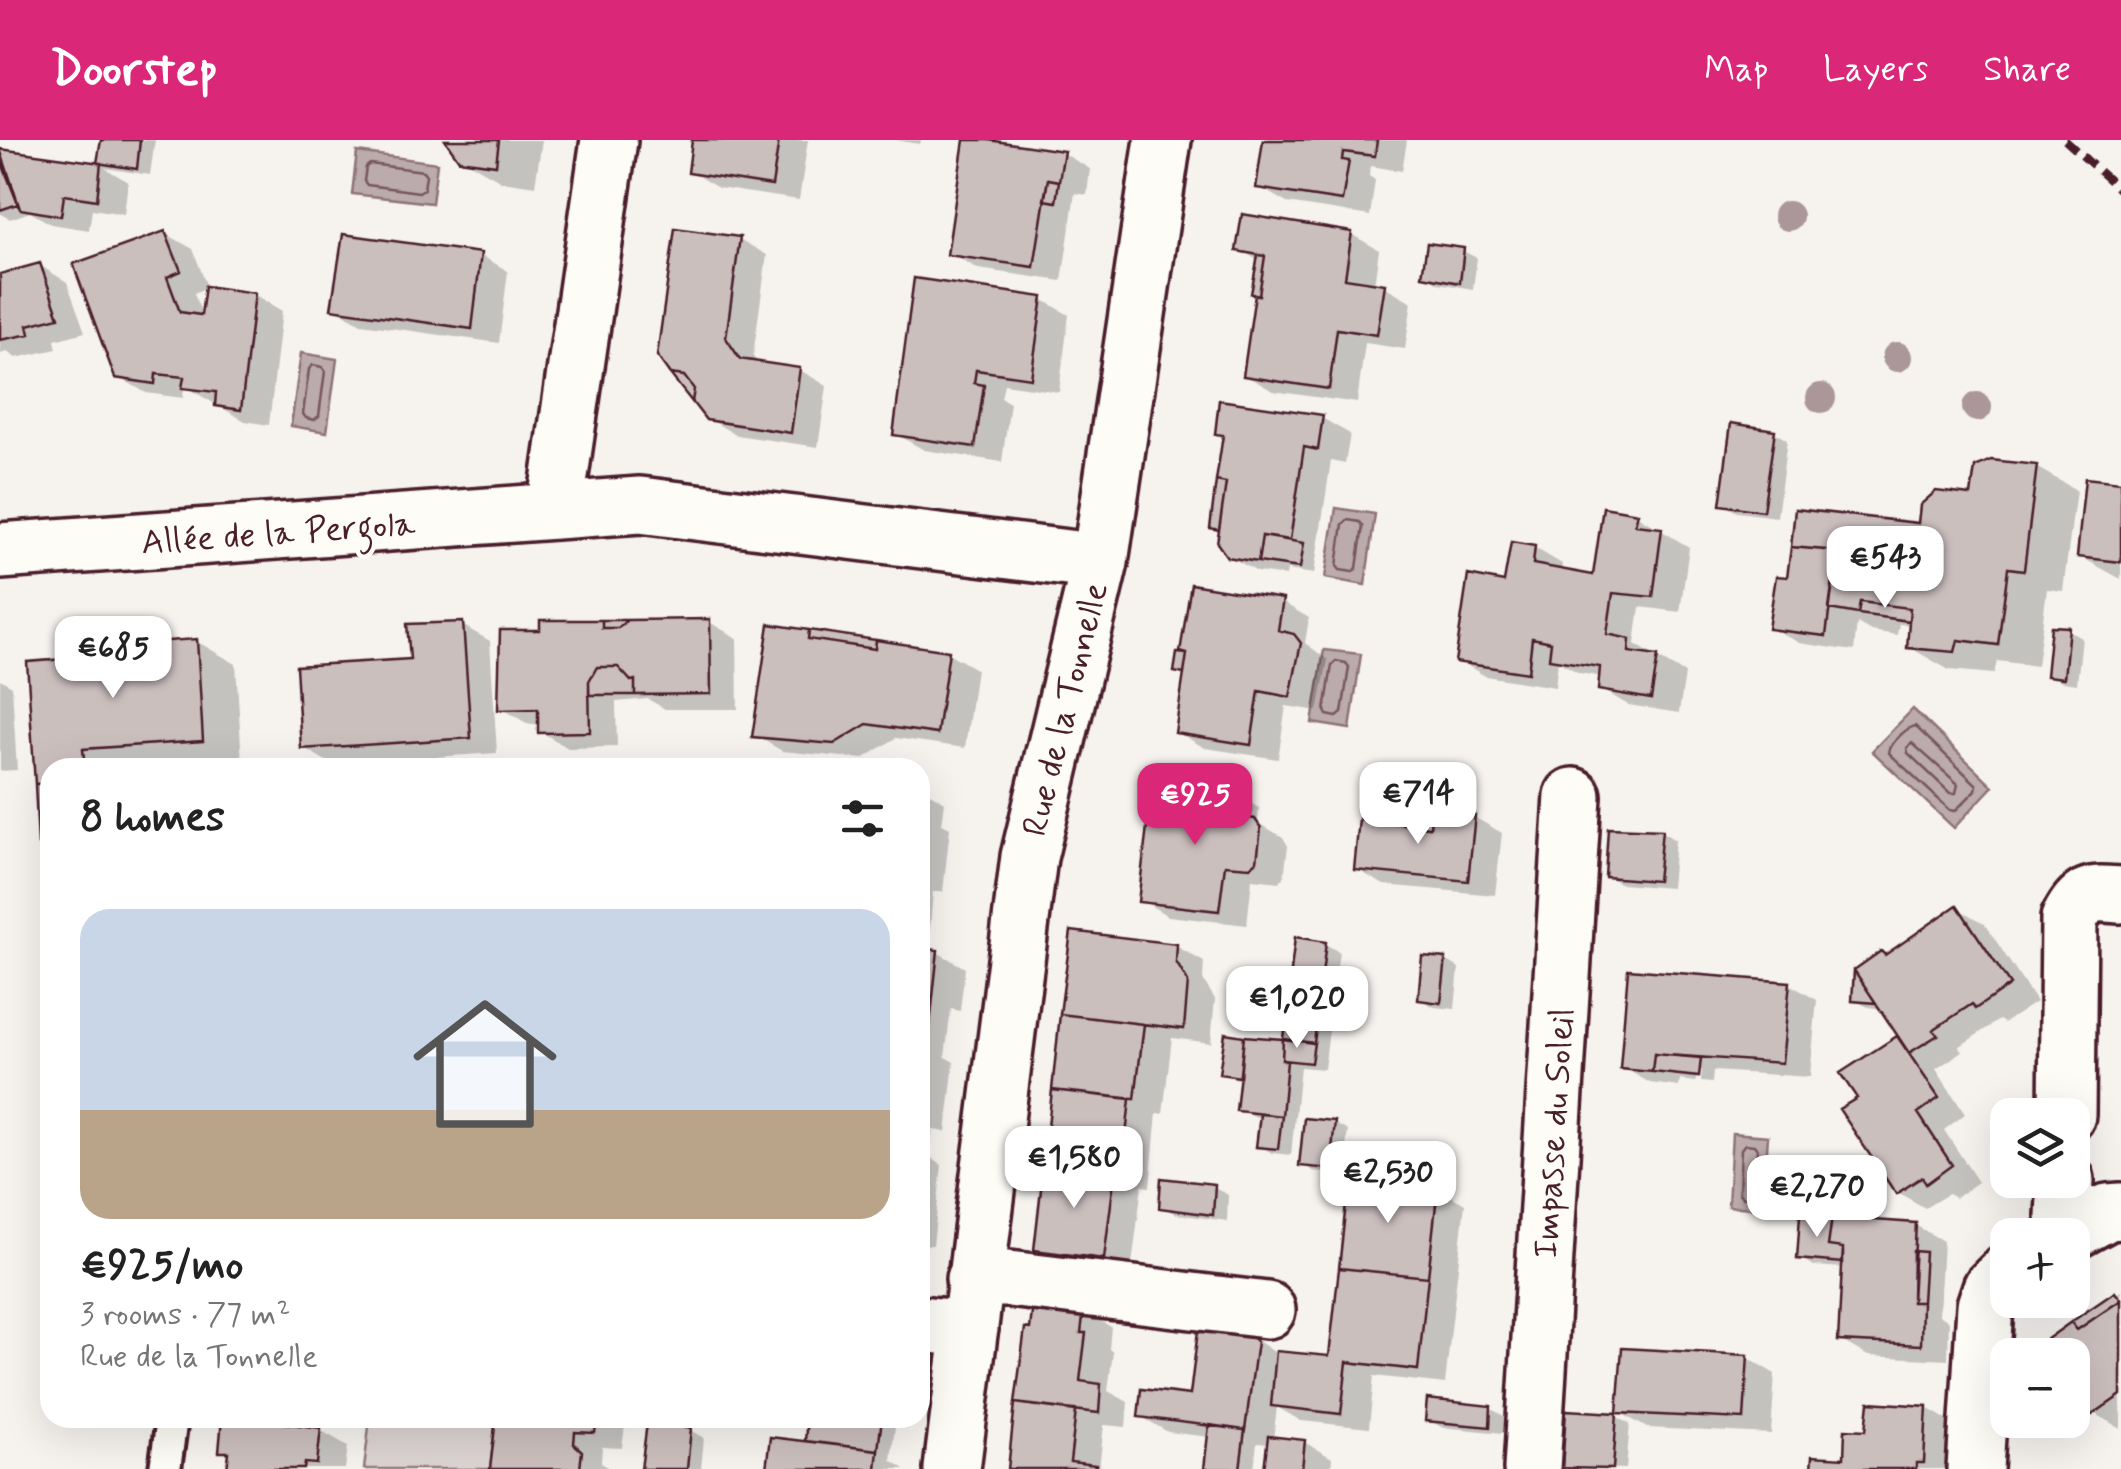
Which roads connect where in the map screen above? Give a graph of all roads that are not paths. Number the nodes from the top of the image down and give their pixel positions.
1 (608, 140) edge
2 (1163, 140) edge
3 (555, 510) junction
4 (0, 551) edge
5 (1100, 562) junction
6 (1574, 796) dead end
7 (2121, 895) edge
8 (2066, 1098) edge
9 (2121, 1211) edge
10 (2090, 1222) edge
11 (1990, 1293) edge
12 (1266, 1310) dead end
13 (954, 1311) edge
14 (171, 1428) edge
15 (165, 1469) edge
16 (952, 1469) edge
17 (1532, 1469) edge
18 (1975, 1469) edge

1 - 3 street
2 - 5 street, Rue de la Tonnelle
3 - 4 street, Allée de la Pergola
3 - 5 street, Allée de la Pergola
5 - 13 street, Rue de la Tonnelle
6 - 17 street, Impasse du Soleil
7 - 8 street
9 - 10 street
11 - 18 street
12 - 13 street
13 - 16 street, Rue de la Tonnelle
14 - 15 lane

